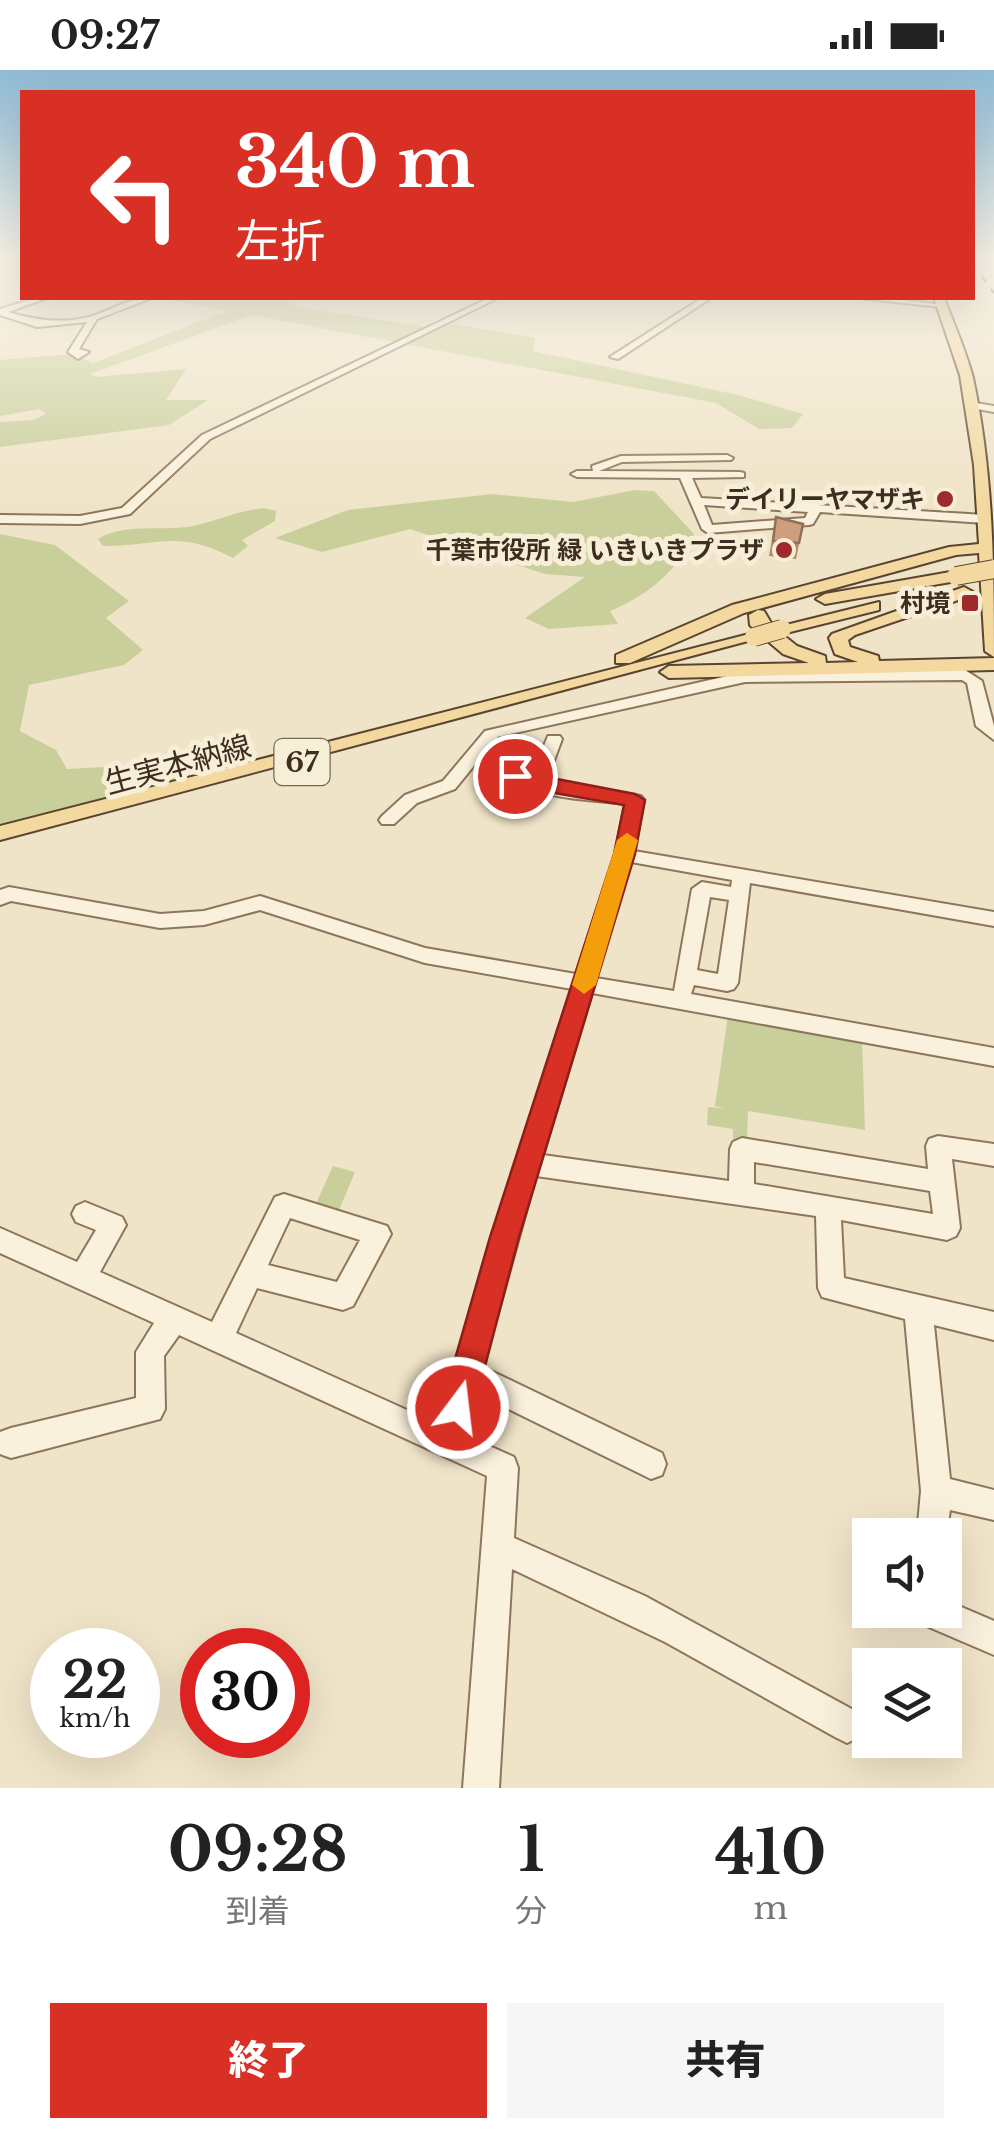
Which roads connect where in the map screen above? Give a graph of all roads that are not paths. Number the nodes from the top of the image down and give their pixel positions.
1 (79, 342) edge
2 (402, 342) edge
3 (638, 342) edge
4 (954, 342) edge
5 (78, 356) dead end
6 (615, 357) dead end
7 (970, 405) junction
8 (994, 409) edge
9 (648, 458) junction
10 (710, 458) junction
11 (727, 458) dead end
12 (987, 466) edge
13 (654, 472) junction
14 (684, 473) junction
15 (718, 474) junction
16 (740, 475) dead end
17 (696, 501) junction
18 (734, 507) junction
19 (816, 509) junction
20 (984, 518) junction
21 (3, 521) edge
22 (987, 548) junction
23 (994, 571) edge
24 (994, 582) edge
25 (960, 584) junction
26 (993, 631) edge
27 (994, 652) edge
28 (994, 664) edge
29 (847, 666) junction
30 (479, 710) junction
31 (994, 735) edge
32 (489, 737) junction
33 (554, 739) dead end
34 (537, 784) junction
35 (388, 820) dead end
36 (0, 833) edge
37 (0, 845) edge
38 (624, 854) junction
39 (742, 873) junction
40 (740, 896) junction
41 (0, 898) edge
42 (994, 919) edge
43 (685, 976) junction
44 (584, 984) junction
45 (680, 1001) junction
46 (994, 1057) edge
47 (994, 1155) edge
48 (528, 1164) junction
49 (942, 1182) junction
50 (741, 1194) junction
51 (828, 1206) junction
52 (85, 1214) dead end
53 (0, 1240) edge
54 (250, 1273) junction
55 (81, 1279) junction
56 (918, 1307) junction
57 (174, 1318) junction
58 (994, 1326) edge
59 (218, 1337) junction
60 (467, 1374) junction
61 (448, 1442) junction
62 (11, 1443) dead end
63 (651, 1464) dead end
64 (936, 1491) junction
65 (994, 1505) edge
66 (935, 1518) edge
67 (499, 1548) junction
68 (962, 1624) edge
69 (994, 1638) edge
70 (848, 1725) dead end
71 (481, 1788) edge

1 - 5 street
2 - 21 street
3 - 6 street
4 - 7 main road
7 - 8 street
7 - 12 main road
9 - 10 street
9 - 13 street
9 - 13 street
10 - 11 street
10 - 15 street
12 - 20 main road
13 - 14 street
14 - 15 street
14 - 17 street
15 - 16 street
15 - 18 street
17 - 18 street
17 - 19 street
18 - 19 street
19 - 20 street
20 - 22 main road
22 - 26 main road
22 - 30 main road, 67
23 - 25 main road, 生実本納線 / 67, bridge
24 - 25 main road
25 - 28 main road, 67
25 - 29 main road, 67
25 - 30 main road, 生実本納線 / 67, bridge
26 - 27 main road
28 - 29 main road, 67
29 - 30 main road, 67
30 - 36 main road, 生実本納線 / 67
30 - 37 main road, 生実本納線 / 67
31 - 32 street
32 - 34 street
32 - 35 street
33 - 34 street
34 - 38 street
38 - 39 street
38 - 44 street
39 - 40 street
39 - 42 street
40 - 43 street
40 - 43 street
41 - 44 street
43 - 45 street
44 - 45 street
44 - 48 street
45 - 46 street
47 - 49 street
48 - 50 street
48 - 60 street
49 - 50 street
49 - 51 street
50 - 51 street
51 - 56 street
52 - 55 street
53 - 55 street
54 - 54 street
54 - 59 street
55 - 57 street
56 - 58 street
56 - 64 street
57 - 59 street
57 - 62 street
59 - 61 street
60 - 61 street
60 - 63 street
61 - 67 street
64 - 65 street
64 - 66 street
67 - 70 street
67 - 71 street
68 - 69 street

